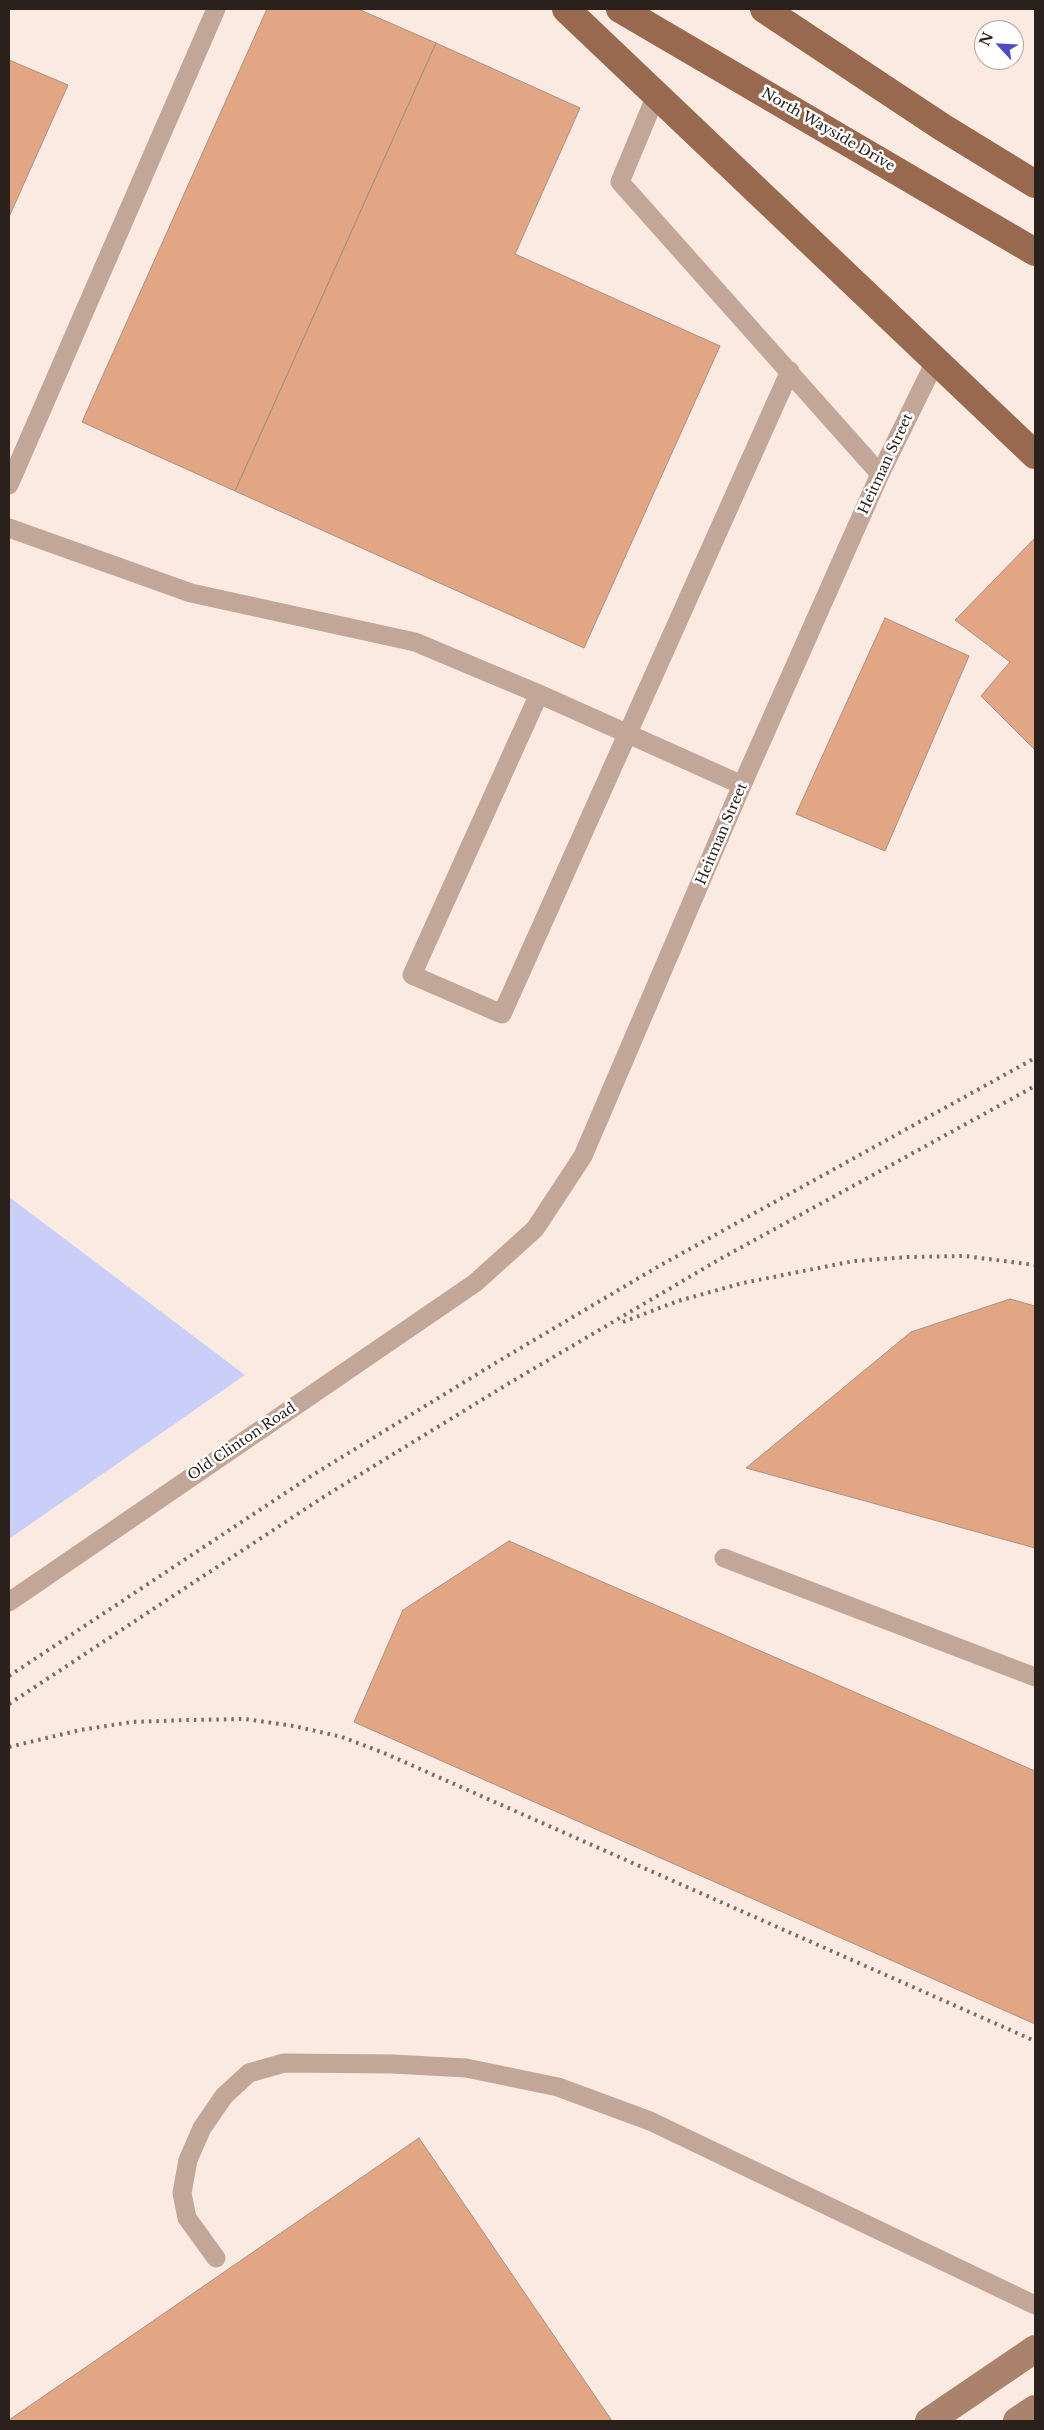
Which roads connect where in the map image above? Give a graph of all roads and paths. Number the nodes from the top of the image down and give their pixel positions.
1 (216, 9) edge
2 (566, 9) edge
3 (620, 9) edge
4 (764, 9) edge
5 (657, 93) junction
6 (1035, 184) edge
7 (1035, 252) edge
8 (935, 362) junction
9 (790, 371) junction
10 (1035, 455) edge
11 (880, 474) junction
12 (9, 485) edge
13 (9, 528) edge
14 (539, 694) junction
15 (627, 734) junction
16 (742, 785) junction
17 (475, 1283) joint
18 (724, 1558) dead end
19 (9, 1602) edge
20 (1035, 1676) edge
21 (216, 2258) dead end
22 (1035, 2305) edge
23 (1035, 2349) edge
24 (1035, 2409) edge
25 (929, 2421) edge
26 (1017, 2421) edge

1 - 12 lane
2 - 5 main road
3 - 7 main road, North Wayside Drive
4 - 6 main road
5 - 8 main road
5 - 9 lane
8 - 10 main road
8 - 11 lane, Heitman Street
9 - 11 lane
9 - 15 lane
11 - 16 lane, Heitman Street
13 - 14 lane
14 - 15 lane
14 - 15 lane
15 - 16 lane
16 - 17 lane, Heitman Street
17 - 19 lane, Old Clinton Road
18 - 20 lane
21 - 22 lane
23 - 25 street
24 - 26 street

